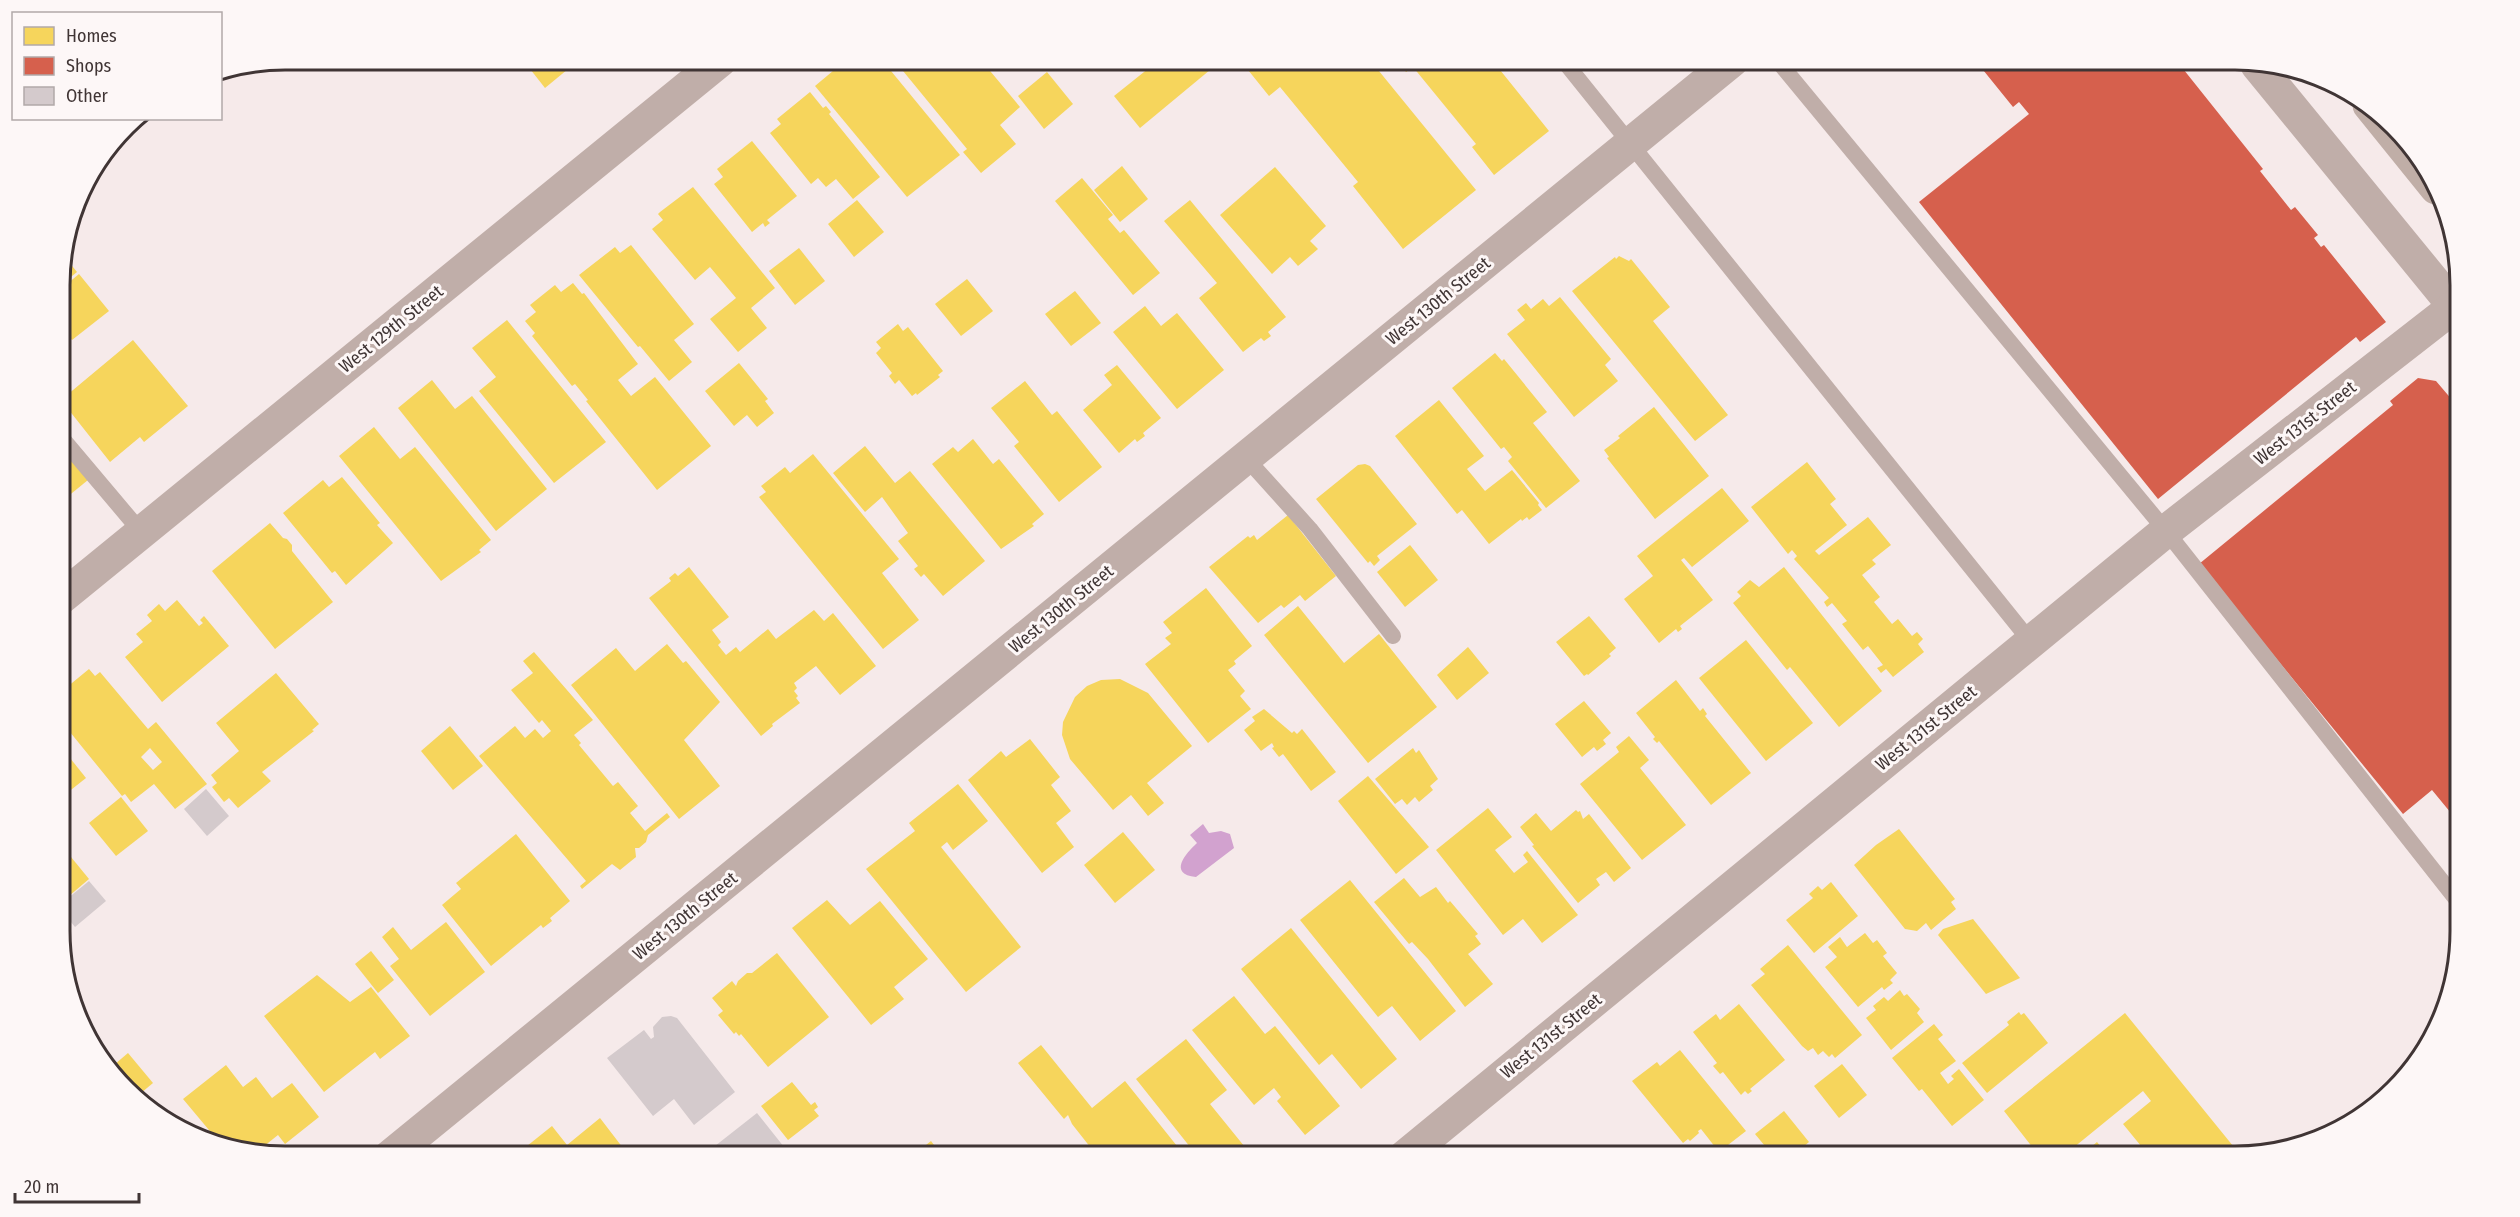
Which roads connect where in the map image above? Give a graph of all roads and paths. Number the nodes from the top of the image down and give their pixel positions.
1 (709, 70) edge
2 (1571, 70) edge
3 (1721, 70) edge
4 (1785, 70) edge
5 (2264, 72) edge
6 (1630, 144) junction
7 (2450, 300) edge
8 (2450, 314) edge
9 (70, 448) edge
10 (1246, 458) junction
11 (2166, 531) junction
12 (142, 532) junction
13 (70, 591) edge
14 (1393, 636) dead end
15 (2031, 642) junction
16 (2450, 891) edge
17 (402, 1146) edge
18 (1417, 1146) edge

1 - 12 street, West 129th Street
2 - 6 lane
3 - 6 street, West 130th Street
4 - 11 lane
5 - 7 street
6 - 10 street, West 130th Street
6 - 15 lane
8 - 11 street, West 131st Street
9 - 12 lane
10 - 14 lane
10 - 17 street, West 130th Street
11 - 15 street, West 131st Street
11 - 16 lane
12 - 13 street, West 129th Street
15 - 18 street, West 131st Street

